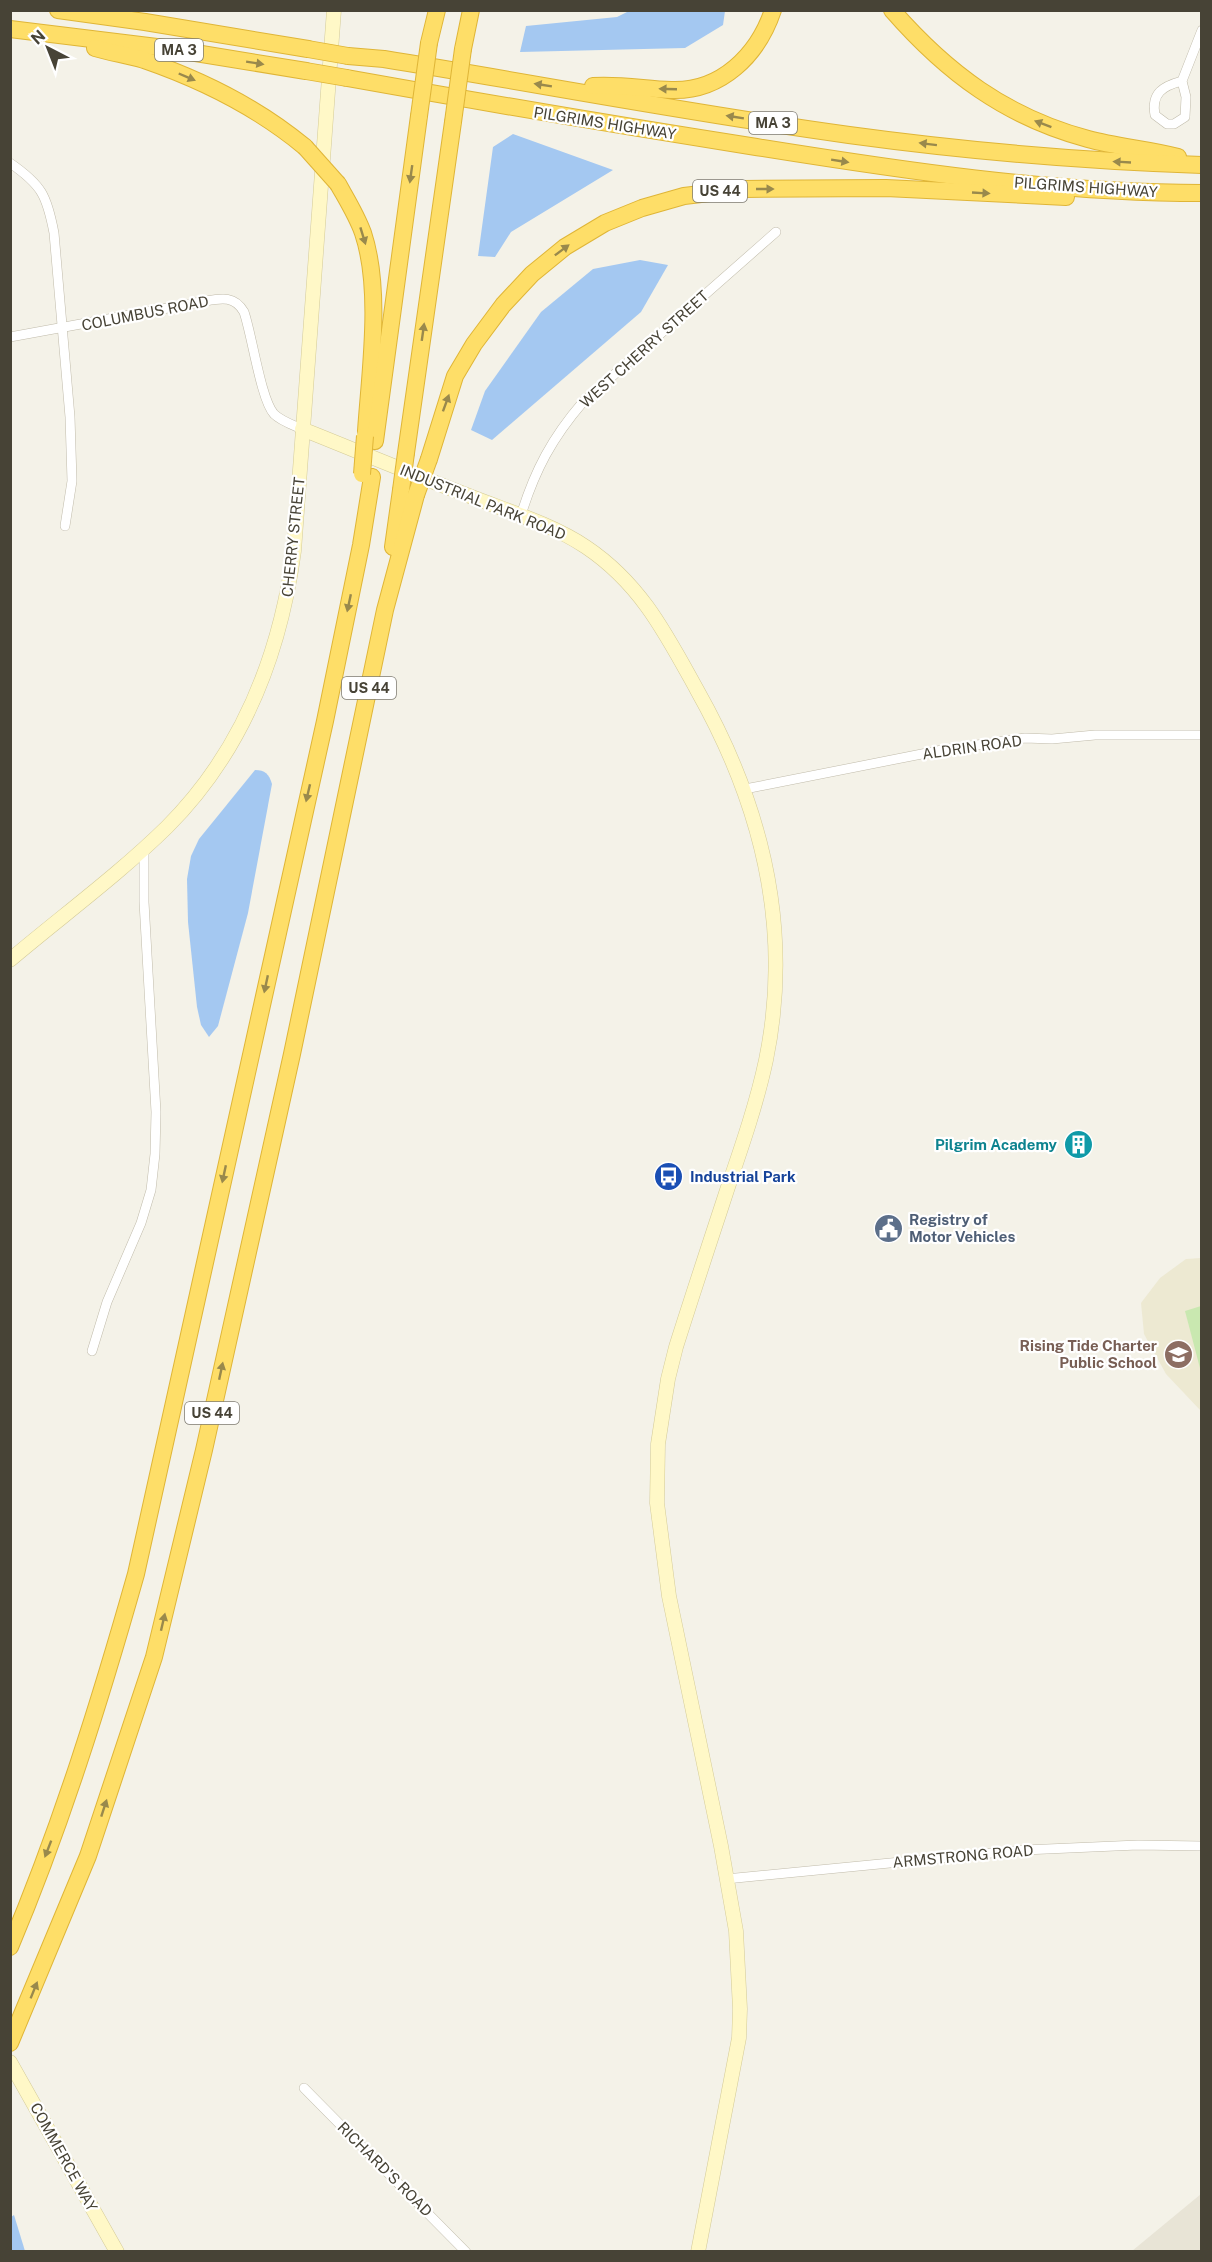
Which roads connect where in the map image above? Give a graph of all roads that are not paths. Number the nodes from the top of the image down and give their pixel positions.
1 (58, 10) edge
2 (334, 10) edge
3 (437, 10) edge
4 (471, 10) edge
5 (773, 10) edge
6 (892, 10) edge
7 (10, 29) edge
8 (1202, 30) edge
9 (52, 33) junction
10 (1182, 81) junction
11 (566, 89) junction
12 (10, 164) edge
13 (1202, 165) edge
14 (1144, 193) junction
15 (1202, 193) edge
16 (776, 232) dead end
17 (61, 329) junction
18 (10, 338) edge
19 (302, 429) junction
20 (370, 438) junction
21 (409, 492) junction
22 (521, 515) junction
23 (65, 526) dead end
24 (1202, 735) edge
25 (745, 789) junction
26 (144, 848) junction
27 (10, 960) edge
28 (92, 1351) dead end
29 (1202, 1846) edge
30 (726, 1879) junction
31 (10, 1947) edge
32 (10, 2043) edge
33 (10, 2062) edge
34 (304, 2088) dead end
35 (117, 2252) edge
36 (466, 2252) edge
37 (698, 2252) edge

11 -> 1 highway, PILGRIMS HIGHWAY / MA 3, bridge
2 - 19 street, CHERRY STREET
3 -> 20 highway, bridge
21 -> 4 highway, bridge
5 -> 11 highway
13 -> 6 highway
7 - 9 highway, PILGRIMS HIGHWAY / MA 3
8 - 10 street
9 -> 14 highway, PILGRIMS HIGHWAY / MA 3, bridge
9 -> 20 highway, bridge
10 - 10 street
13 -> 11 highway, PILGRIMS HIGHWAY / MA 3
12 - 17 street
14 - 15 highway, PILGRIMS HIGHWAY / US 44
21 -> 14 highway, US 44, bridge
16 - 22 street, WEST CHERRY STREET
17 - 18 street, COLUMBUS ROAD
17 - 19 street, COLUMBUS ROAD
17 - 23 street
19 - 22 street, INDUSTRIAL PARK ROAD
19 - 26 street, CHERRY STREET
20 -> 31 highway, US 44, bridge
32 -> 21 highway, US 44
22 - 25 street, INDUSTRIAL PARK ROAD
24 - 25 street, ALDRIN ROAD
25 - 30 street, INDUSTRIAL PARK ROAD
26 - 27 street, CHERRY STREET
26 - 28 street
29 - 30 street, ARMSTRONG ROAD
30 - 37 street, INDUSTRIAL PARK ROAD
33 - 35 street, COMMERCE WAY
34 - 36 street, RICHARD'S ROAD

